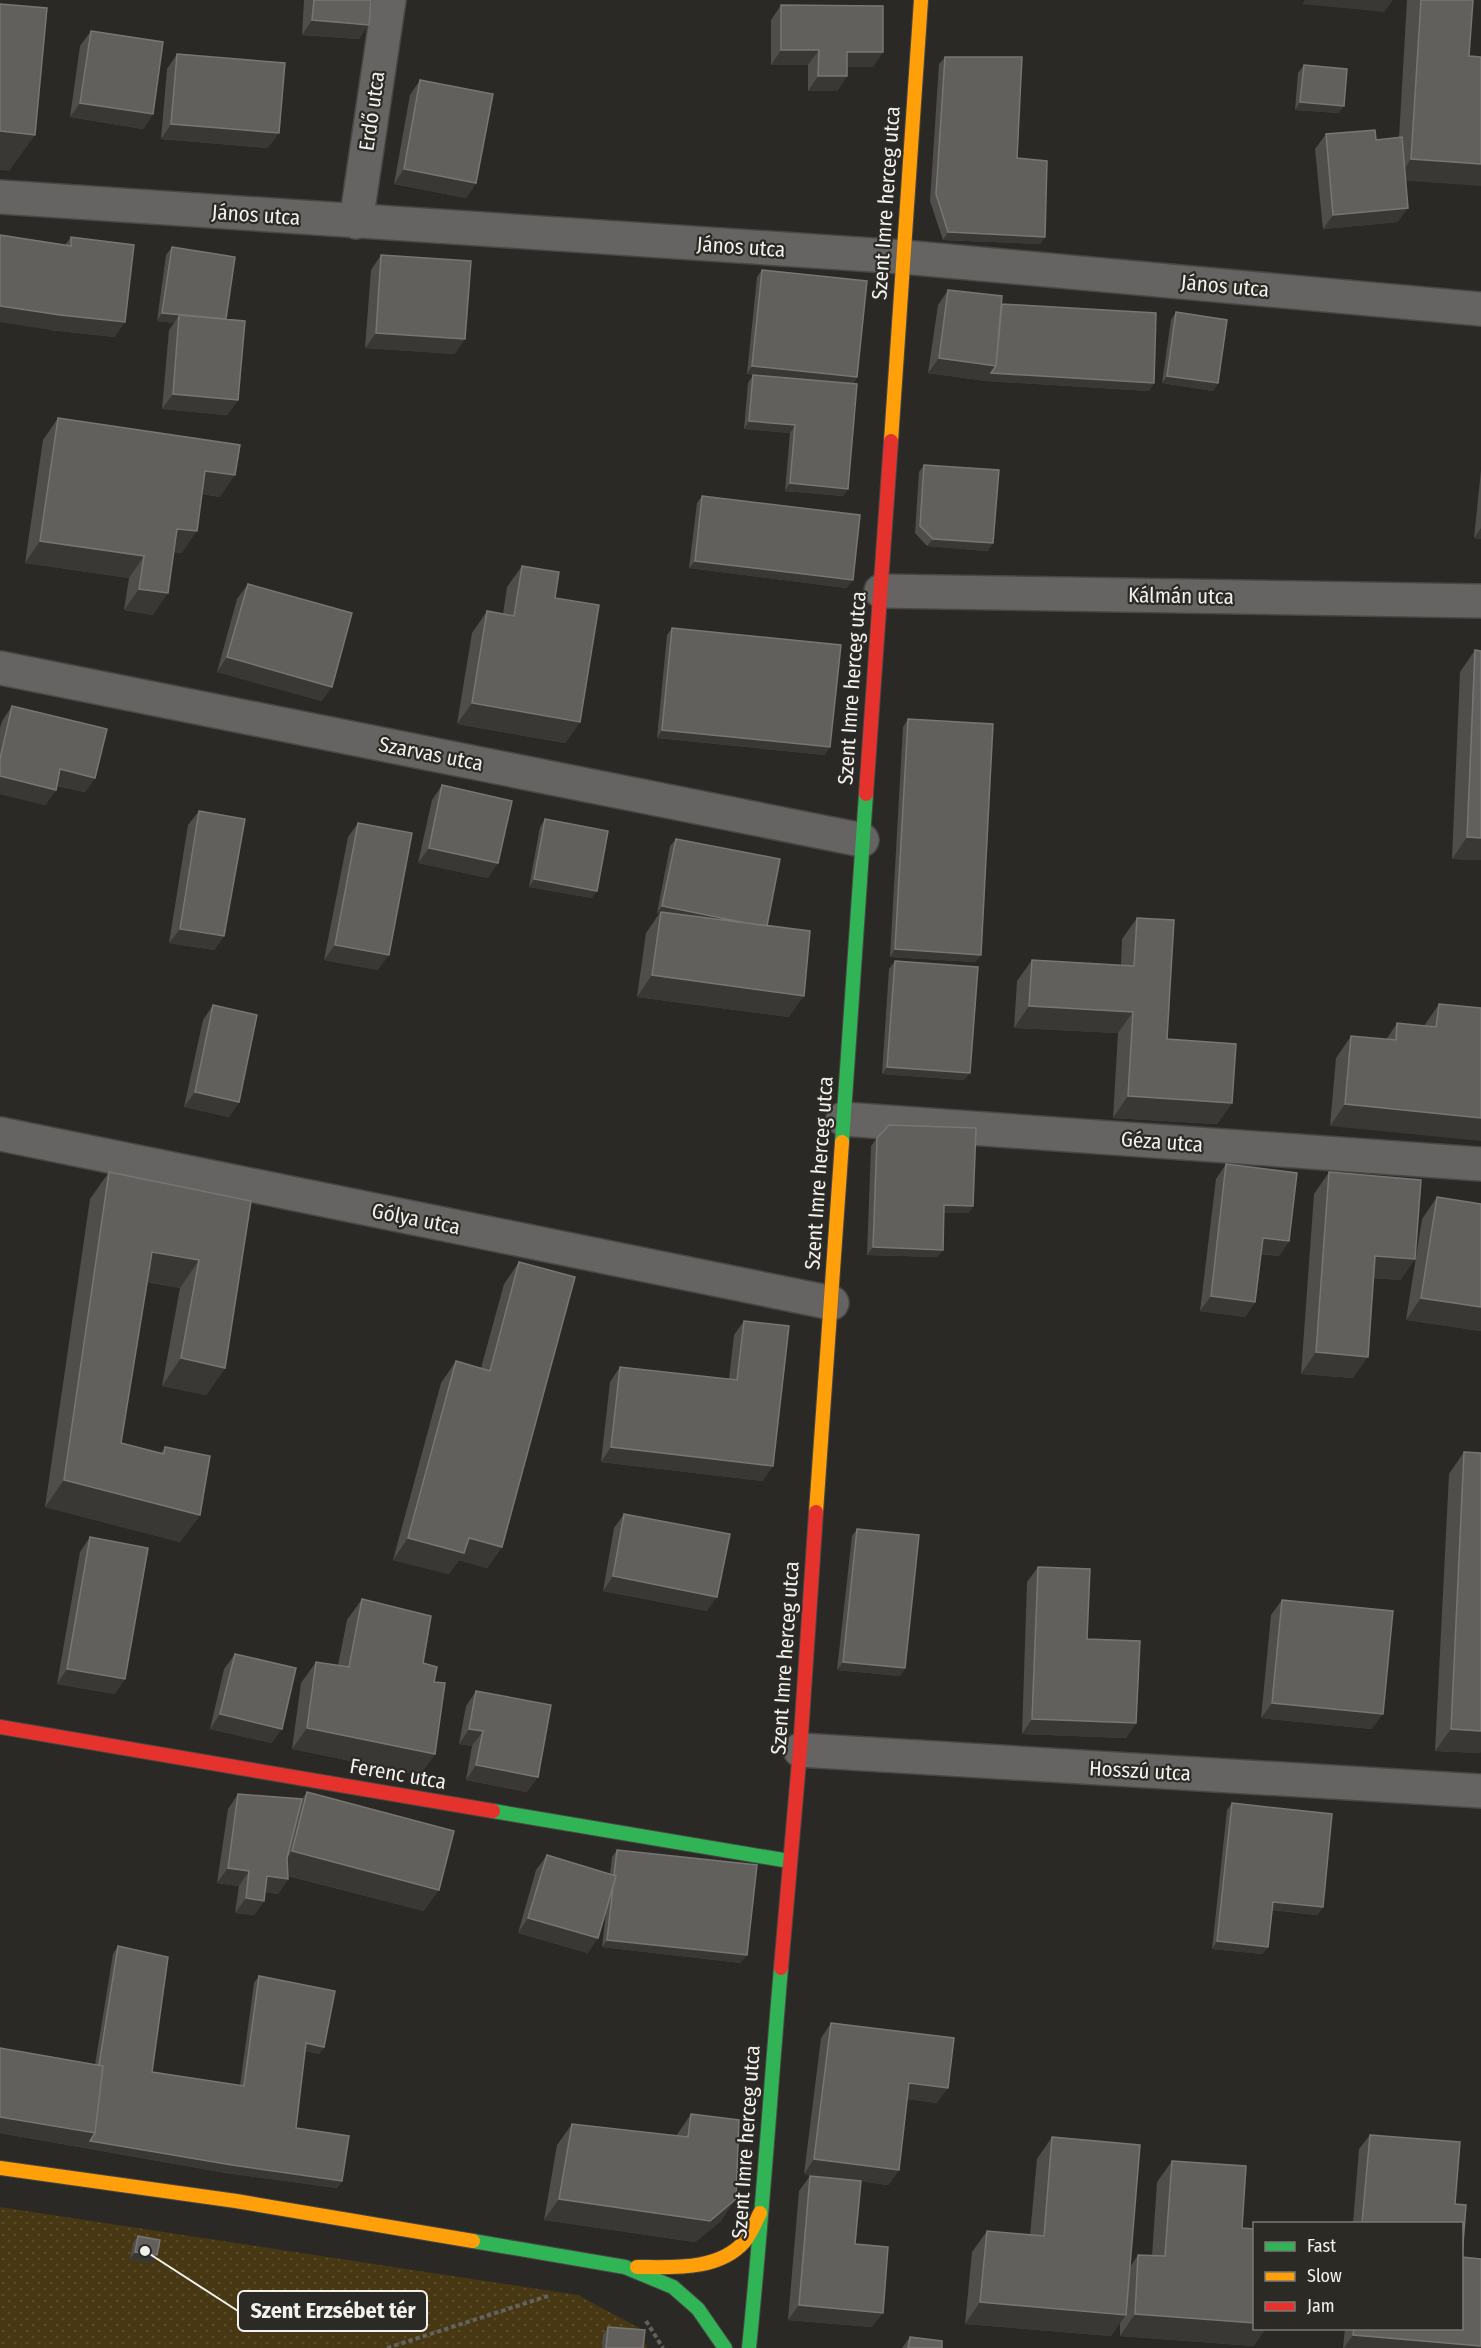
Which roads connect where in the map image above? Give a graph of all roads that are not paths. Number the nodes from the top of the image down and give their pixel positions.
1 (389, 0) edge
2 (921, 0) edge
3 (0, 197) edge
4 (356, 222) junction
5 (903, 257) junction
6 (1481, 309) edge
7 (881, 591) junction
8 (1481, 601) edge
9 (0, 668) edge
10 (862, 840) junction
11 (843, 1119) junction
12 (0, 1134) edge
13 (1481, 1164) edge
14 (832, 1303) junction
15 (0, 1727) edge
16 (800, 1750) junction
17 (1481, 1791) edge
18 (789, 1861) junction
19 (0, 2168) edge
20 (763, 2209) junction
21 (625, 2267) junction
22 (725, 2348) edge
23 (749, 2348) edge

1 - 4 street, Erdő utca
2 - 5 street, Szent Imre herceg utca
3 - 4 street, János utca
4 - 5 street, János utca
5 - 6 street, János utca
5 - 7 street, Szent Imre herceg utca
7 - 8 street, Kálmán utca
7 - 10 street, Szent Imre herceg utca
9 - 10 street, Szarvas utca
10 - 11 street, Szent Imre herceg utca
11 - 13 street, Géza utca
11 - 14 street, Szent Imre herceg utca
12 - 14 street, Gólya utca
14 - 16 street, Szent Imre herceg utca
15 - 18 street, Ferenc utca
16 - 17 street, Hosszú utca
16 - 18 street, Szent Imre herceg utca
18 - 20 street, Szent Imre herceg utca
19 - 21 street
20 - 21 street
20 - 23 street, Szent Imre herceg utca
21 - 22 street

